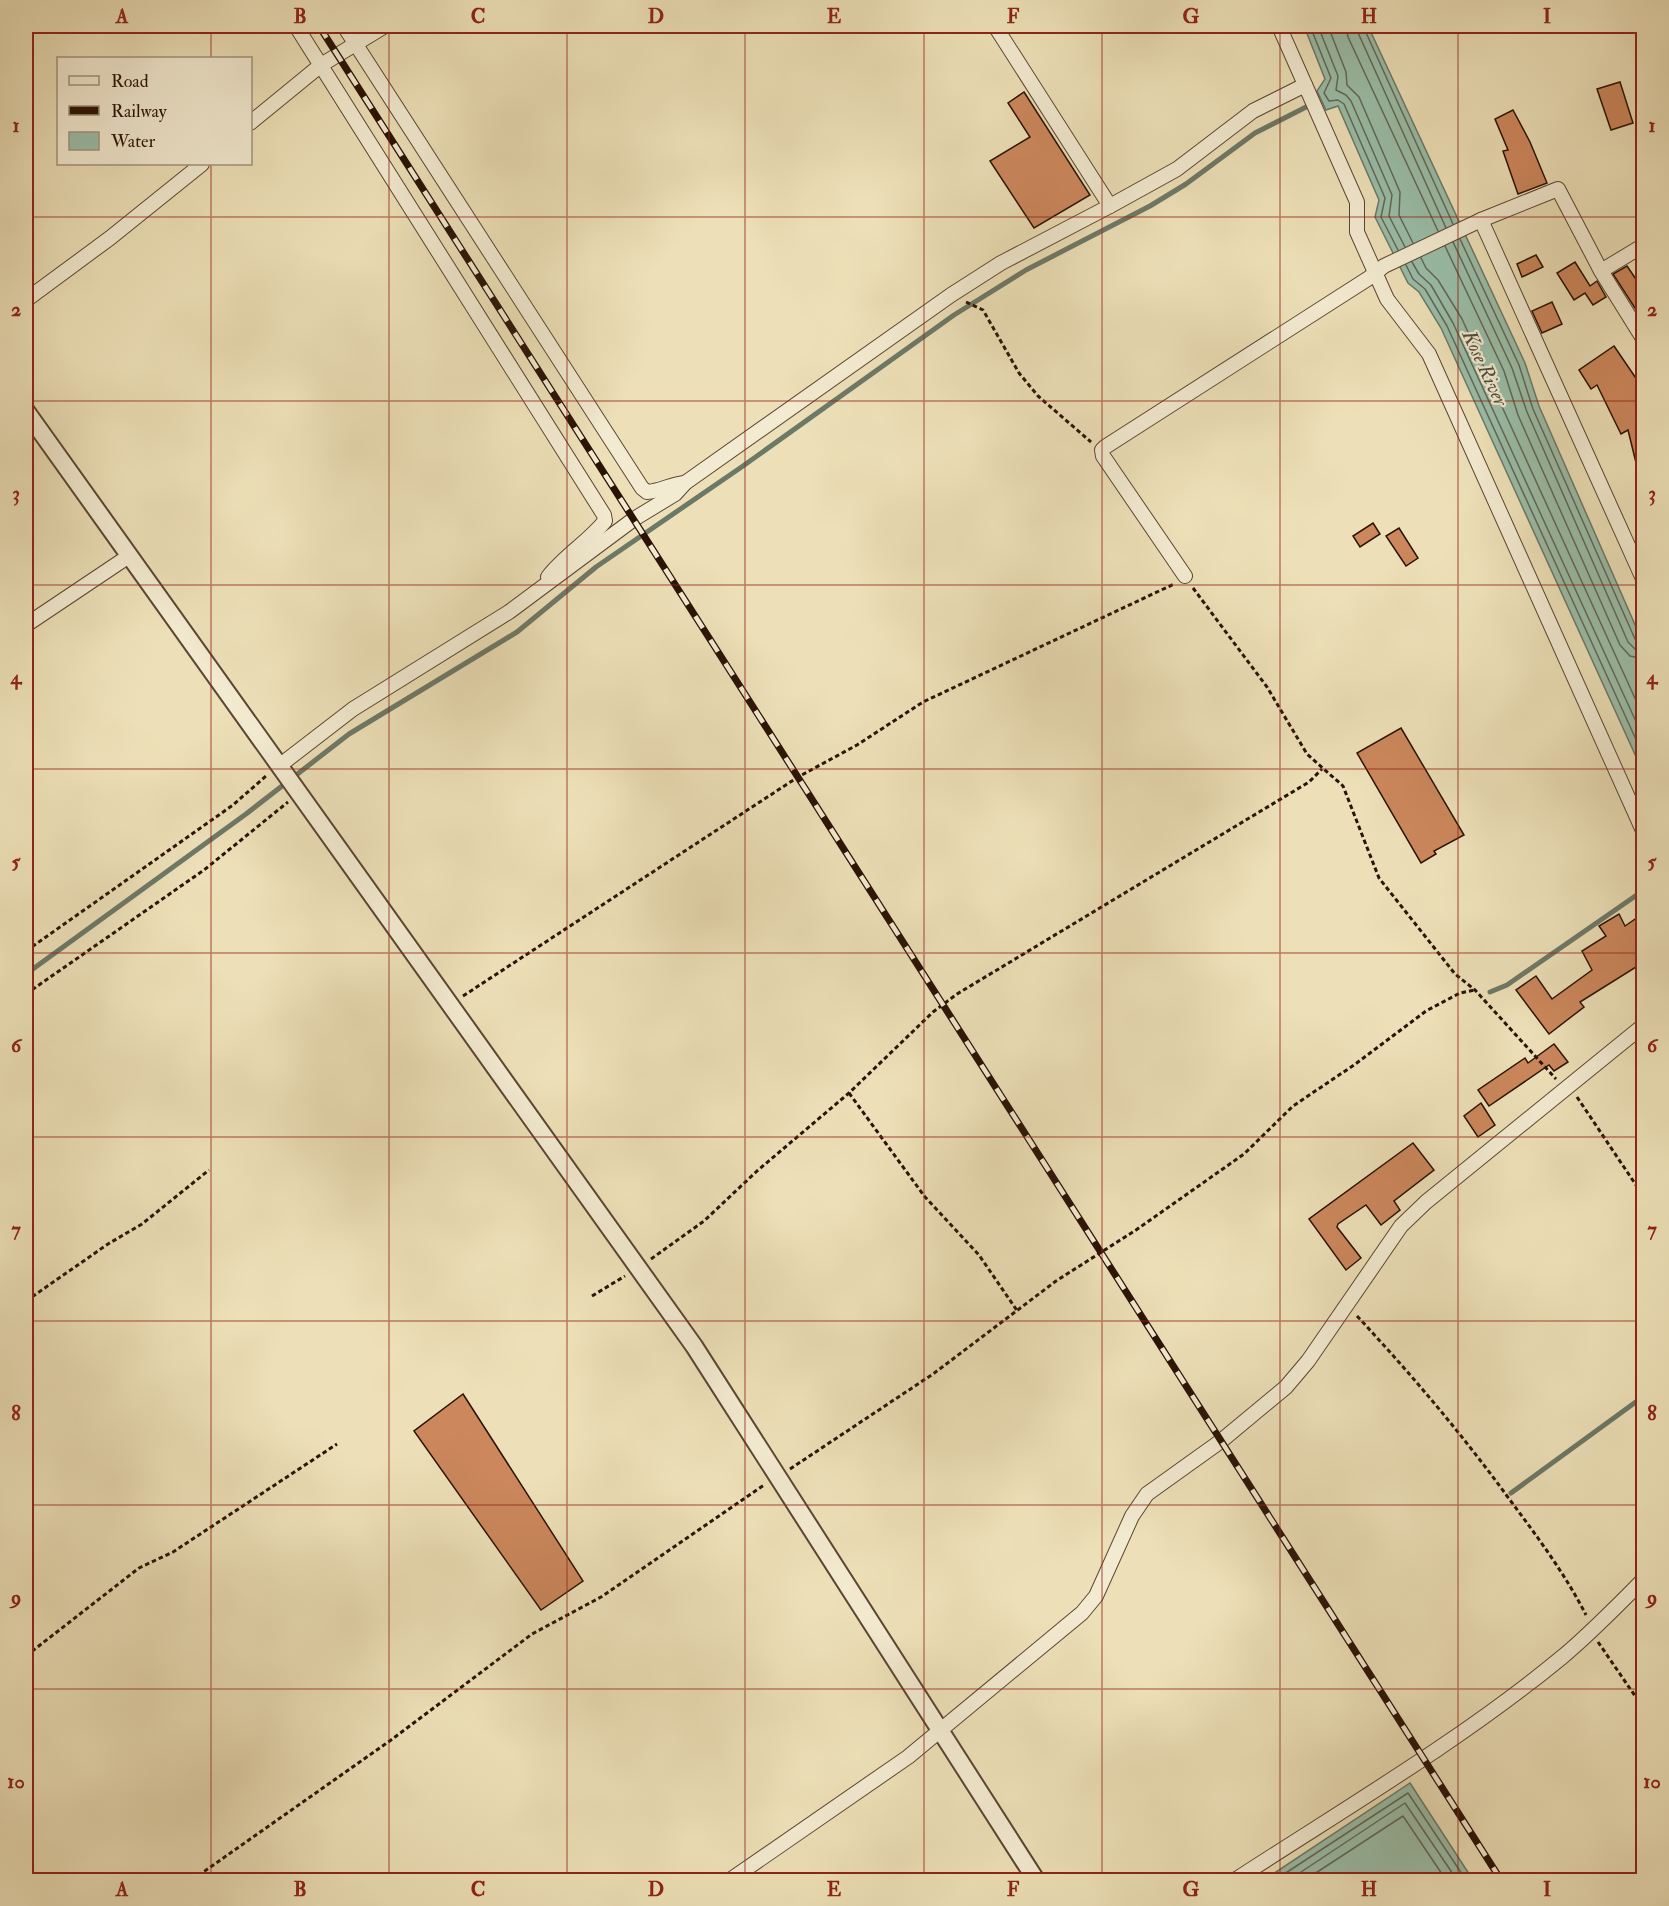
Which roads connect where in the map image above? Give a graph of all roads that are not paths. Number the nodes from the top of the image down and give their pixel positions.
1 (296, 26) edge
2 (344, 26) edge
3 (385, 26) edge
4 (995, 26) edge
5 (1279, 26) edge
6 (355, 43) junction
7 (321, 65) junction
8 (1307, 89) junction
9 (252, 121) edge
10 (201, 165) edge
11 (1110, 207) junction
12 (1477, 222) junction
13 (1644, 245) edge
14 (1379, 269) junction
15 (1600, 271) junction
16 (26, 300) edge
17 (1644, 340) edge
18 (26, 411) edge
19 (685, 483) junction
20 (129, 556) junction
21 (1185, 576) road end
22 (1644, 581) edge
23 (537, 591) junction
24 (26, 625) edge
25 (280, 767) junction
26 (1644, 833) edge
27 (1644, 1025) edge
28 (1644, 1580) edge
29 (940, 1732) junction
30 (730, 1881) edge
31 (1036, 1881) edge
32 (1235, 1881) edge

1 - 7 street
2 - 6 street
3 - 6 street
4 - 11 street
5 - 8 street
6 - 7 street
6 - 19 street
7 - 9 street
7 - 23 street
8 - 11 street
8 - 14 street
10 - 16 street
11 - 19 street
12 - 14 street
12 - 15 street
12 - 22 street
13 - 15 street
14 - 21 street
14 - 26 street
15 - 17 street
18 - 20 street
19 - 23 street
20 - 24 street
20 - 25 street
23 - 25 street
25 - 29 street
27 - 29 street
28 - 32 street
29 - 30 street
29 - 31 street

